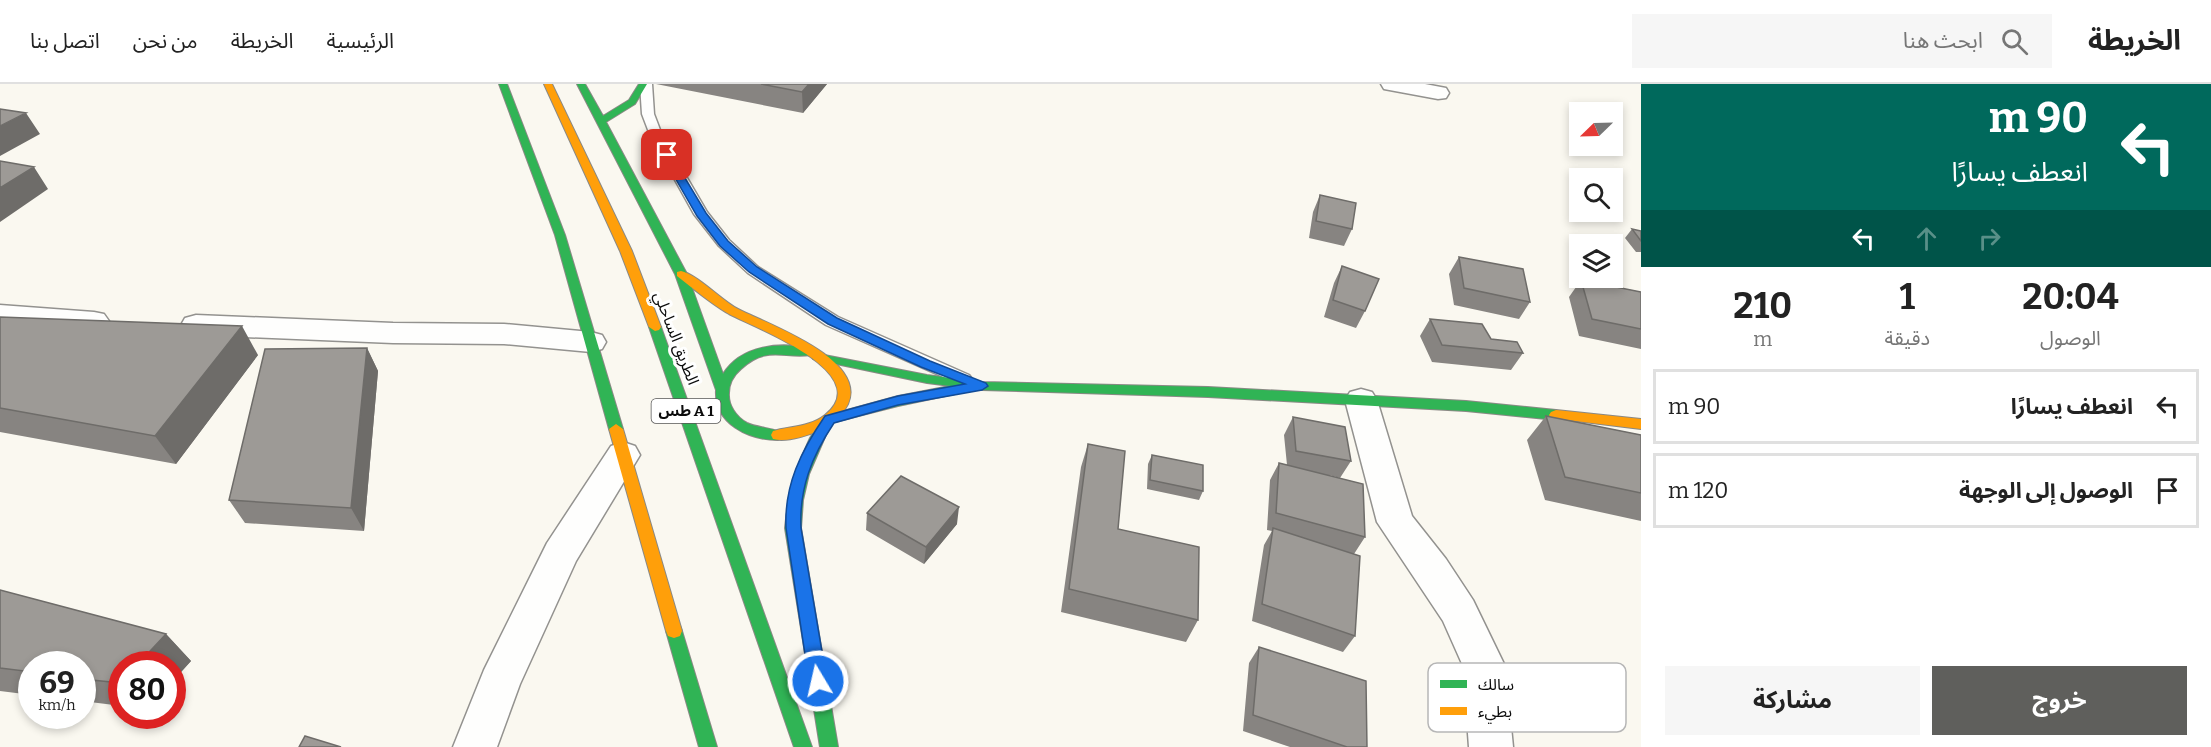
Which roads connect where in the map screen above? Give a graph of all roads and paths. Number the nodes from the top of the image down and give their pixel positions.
1 (503, 84) edge
2 (548, 84) edge
3 (581, 84) edge
4 (588, 84) edge
5 (644, 84) edge
6 (1392, 84) edge
7 (1438, 93) dead end
8 (601, 121) junction
9 (681, 274) junction
10 (0, 314) edge
11 (124, 322) edge
12 (170, 324) edge
13 (591, 342) junction
14 (813, 354) junction
15 (982, 386) junction
16 (721, 388) junction
17 (1361, 400) junction
18 (827, 422) junction
19 (1641, 424) edge
20 (623, 455) junction
21 (1483, 663) edge
22 (1490, 732) edge
23 (475, 747) edge
24 (708, 747) edge
25 (803, 747) edge
26 (829, 747) edge
27 (1491, 747) edge

1 - 13 main road
2 - 25 main road, الطريق الساحلي / طس A 1
3 - 4 main road
3 - 8 main road
5 - 8 main road
5 - 15 lane
6 - 7 street
8 - 9 main road
9 - 14 main road
9 - 16 main road
10 - 11 street
12 - 13 street
13 - 20 main road
14 - 15 main road
14 - 16 main road
14 - 18 main road
15 - 17 main road
15 - 18 main road
16 - 18 main road
17 - 19 main road
17 - 21 street
18 - 26 main road
20 - 23 street
20 - 24 main road
22 - 27 street

